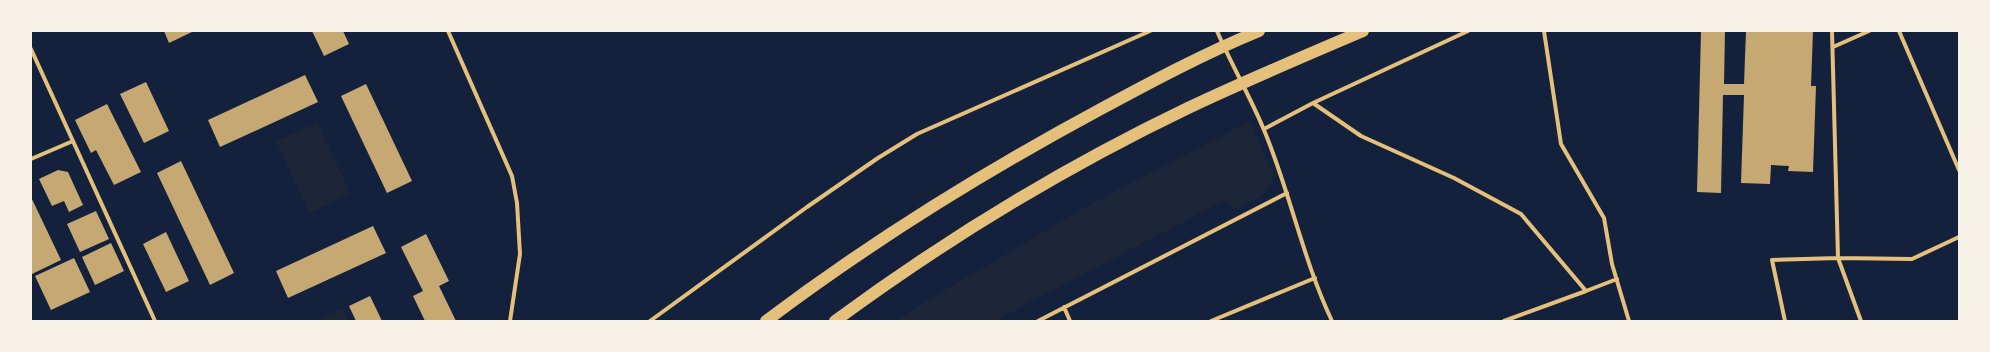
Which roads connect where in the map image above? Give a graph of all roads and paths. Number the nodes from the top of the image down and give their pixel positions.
1 (448, 31) edge
2 (1150, 31) edge
3 (1216, 31) edge
4 (1259, 31) edge
5 (1363, 31) edge
6 (1468, 31) edge
7 (1544, 31) edge
8 (1832, 31) edge
9 (1869, 31) edge
10 (1899, 31) edge
11 (1833, 47) junction
12 (31, 49) edge
13 (1313, 103) junction
14 (1264, 129) junction
15 (73, 141) junction
16 (31, 160) edge
17 (1959, 170) edge
18 (1287, 193) junction
19 (1959, 237) edge
20 (1838, 258) junction
21 (1315, 278) junction
22 (1617, 280) junction
23 (1586, 291) junction
24 (1064, 307) junction
25 (155, 321) edge
26 (510, 321) edge
27 (650, 321) edge
28 (766, 321) edge
29 (835, 321) edge
30 (1038, 321) edge
31 (1070, 321) edge
32 (1211, 321) edge
33 (1332, 321) edge
34 (1504, 321) edge
35 (1629, 321) edge
36 (1785, 321) edge
37 (1861, 321) edge

1 - 26 street
2 - 27 street
3 - 14 street
4 - 28 highway
5 - 29 highway
6 - 13 street
7 - 22 street
8 - 11 street
9 - 11 street
10 - 17 street
11 - 20 street
12 - 15 street
13 - 14 street
13 - 23 street
14 - 18 street
15 - 16 street
15 - 25 street
18 - 21 street
18 - 24 street
19 - 20 street
20 - 36 street
20 - 37 street
21 - 32 street
21 - 33 street
22 - 23 street
22 - 35 street
23 - 34 street
24 - 30 street
24 - 31 street

